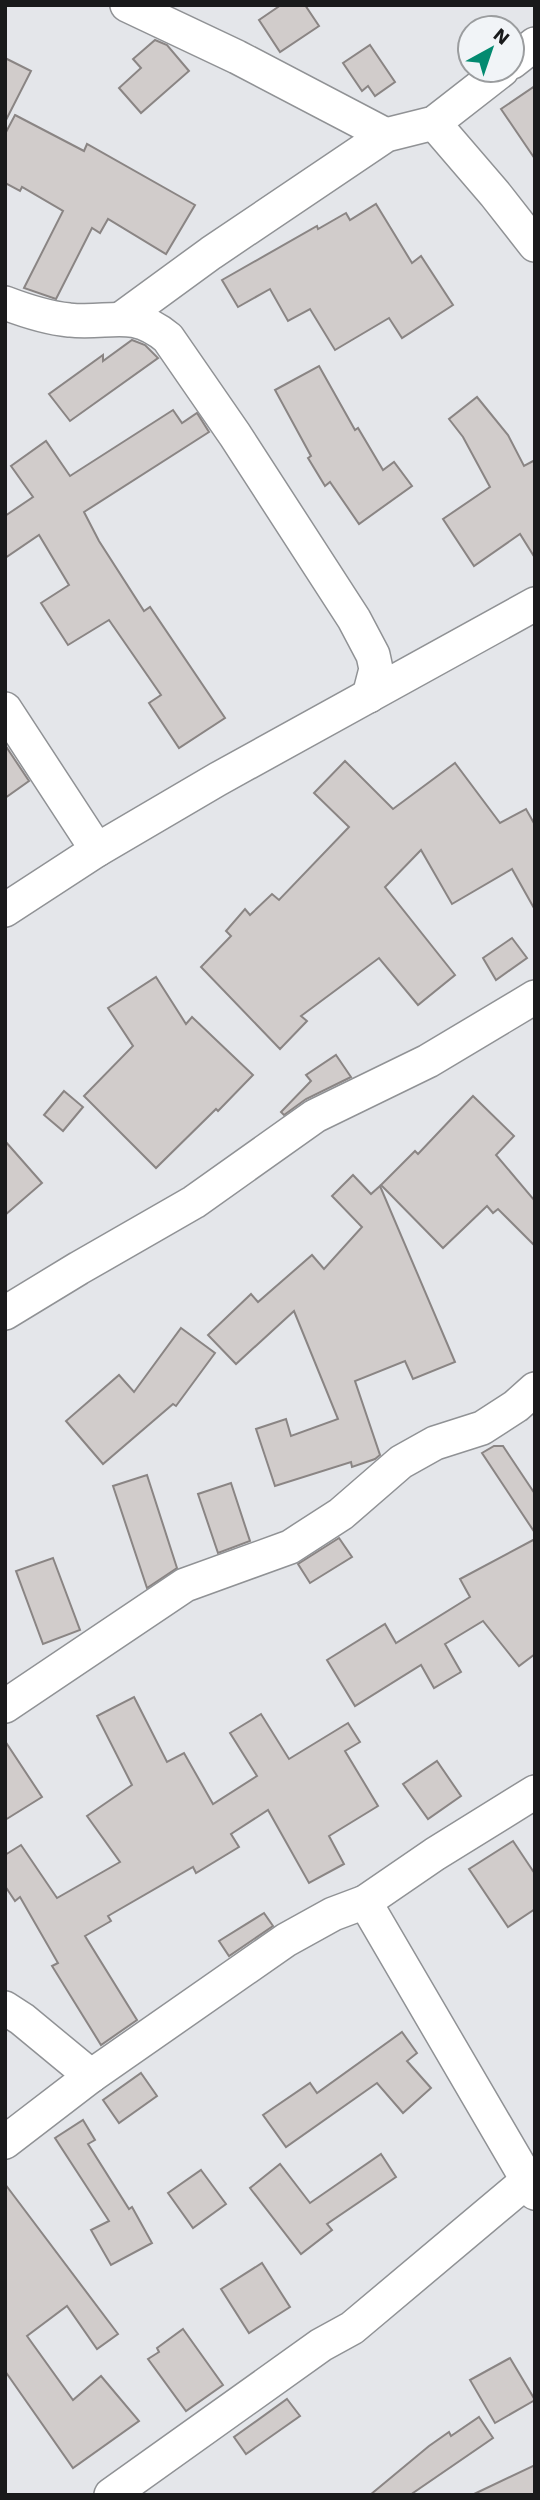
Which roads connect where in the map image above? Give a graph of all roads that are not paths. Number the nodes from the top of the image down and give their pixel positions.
1 (127, 5) edge
2 (484, 84) edge
3 (433, 123) junction
4 (387, 135) junction
5 (535, 245) edge
6 (5, 303) edge
7 (122, 318) junction
8 (535, 604) edge
9 (369, 696) junction
10 (5, 709) edge
11 (97, 850) junction
12 (5, 909) edge
13 (535, 997) edge
14 (5, 1313) edge
15 (535, 1389) edge
16 (5, 1706) edge
17 (535, 1792) edge
18 (365, 1902) junction
19 (5, 2008) edge
20 (90, 2076) junction
21 (5, 2142) edge
22 (531, 2187) edge
23 (111, 2495) edge

1 - 4 street
2 - 3 street
3 - 4 street
3 - 5 street
4 - 7 street
6 - 7 street
7 - 9 street
8 - 9 street
9 - 11 street
10 - 11 street
11 - 12 street
13 - 14 street
15 - 16 street
17 - 18 street
18 - 20 street
18 - 22 street
19 - 20 street
20 - 21 street
22 - 23 street

